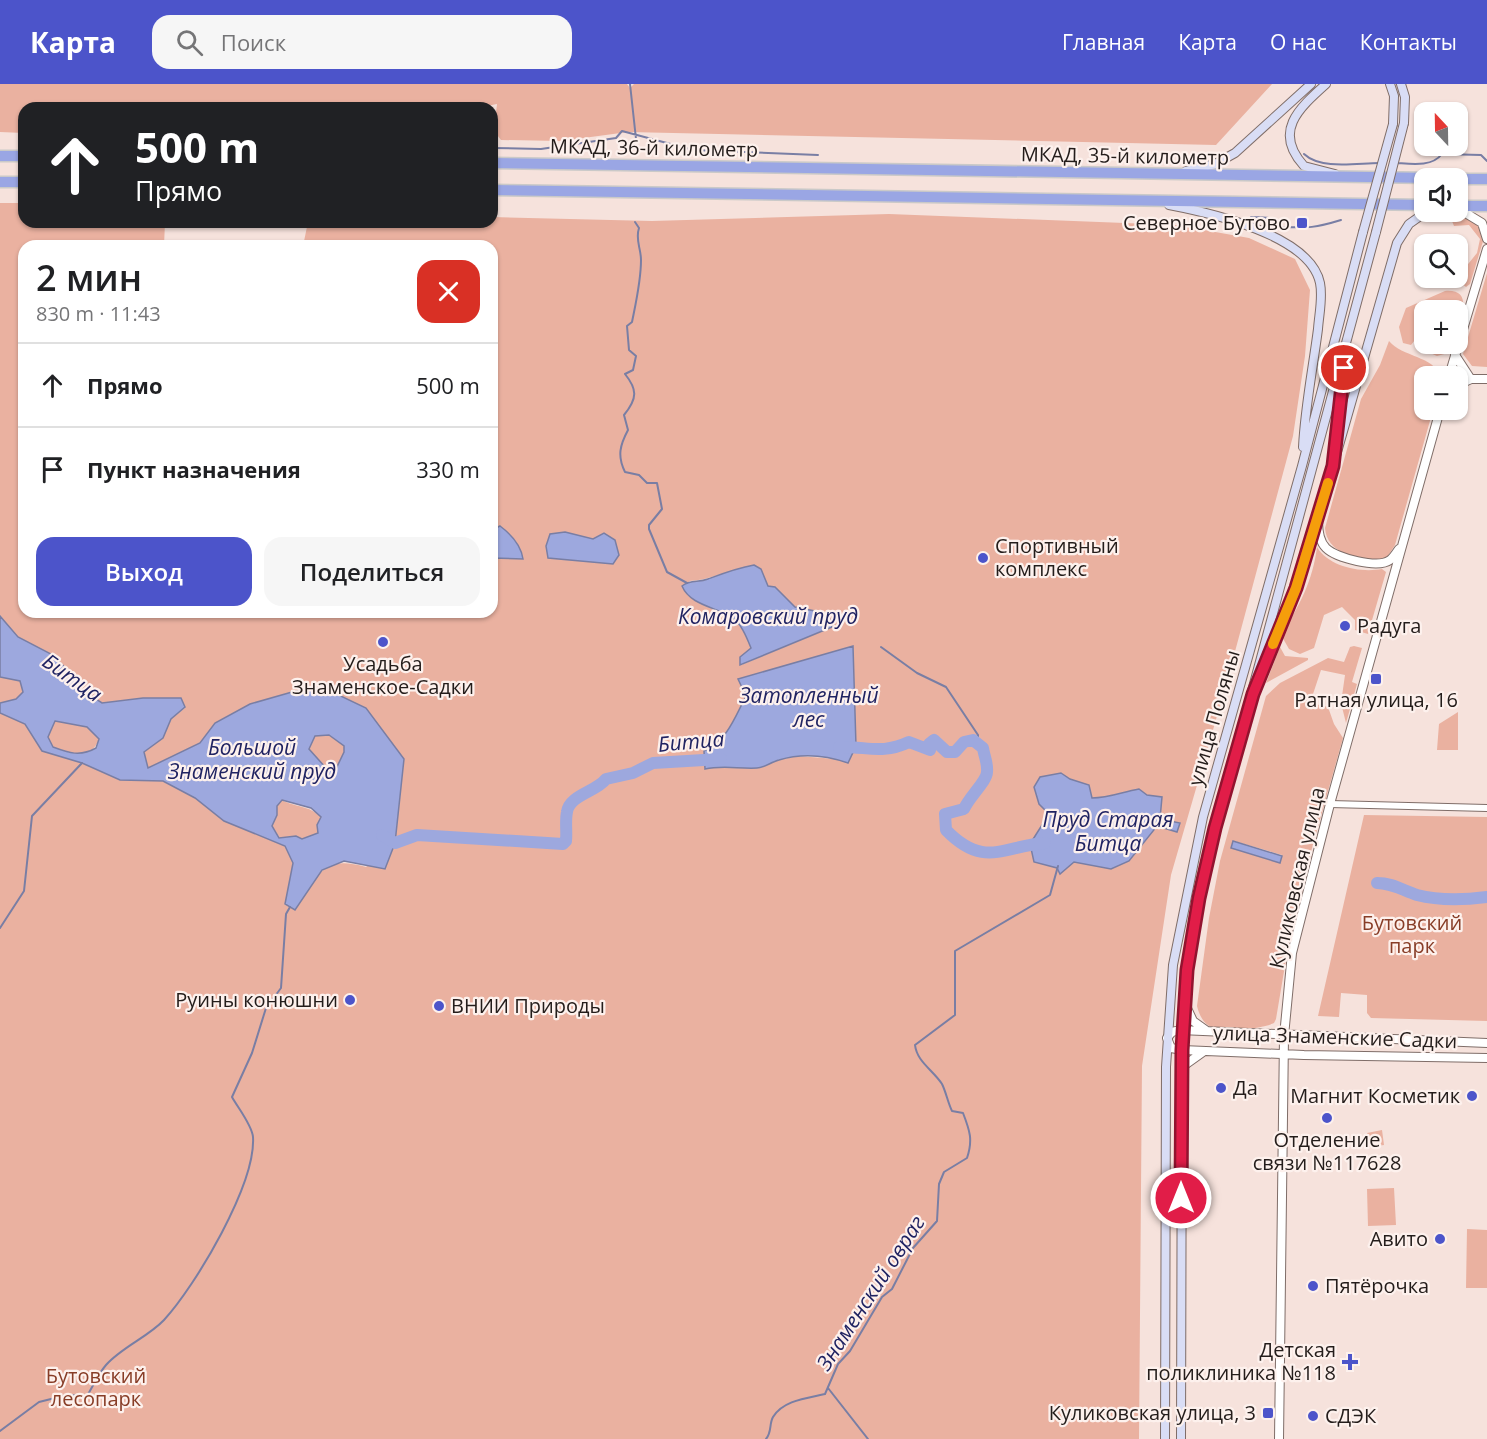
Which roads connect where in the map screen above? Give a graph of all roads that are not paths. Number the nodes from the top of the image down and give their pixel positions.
1 (1311, 84) edge
2 (1326, 84) edge
3 (1390, 84) edge
4 (1401, 84) edge
5 (0, 156) edge
6 (18, 156) edge
7 (498, 164) edge
8 (816, 169) joint
9 (1149, 174) junction
10 (1350, 177) junction
11 (1414, 178) edge
12 (1468, 179) edge
13 (1487, 179) edge
14 (0, 182) edge
15 (18, 182) edge
16 (498, 190) edge
17 (1135, 200) junction
18 (1414, 205) edge
19 (1487, 206) edge
20 (1468, 207) edge
21 (1468, 212) edge
22 (1414, 220) edge
23 (1487, 240) edge
24 (1486, 250) edge
25 (1347, 346) junction
26 (1455, 355) junction
27 (1452, 366) edge
28 (1468, 378) edge
29 (1471, 379) junction
30 (1487, 379) edge
31 (1468, 380) edge
32 (1437, 420) edge
33 (1302, 466) junction
34 (1333, 466) junction
35 (1319, 515) junction
36 (1403, 543) junction
37 (1253, 694) junction
38 (1330, 804) junction
39 (1487, 808) edge
40 (1185, 1003) junction
41 (1184, 1030) junction
42 (1211, 1032) junction
43 (1284, 1036) junction
44 (1167, 1038) junction
45 (1487, 1043) edge
46 (1182, 1050) junction
47 (1207, 1050) junction
48 (1284, 1054) junction
49 (1487, 1058) edge
50 (1182, 1067) junction
51 (1165, 1439) edge
52 (1181, 1439) edge
53 (1279, 1439) edge

1 - 9 main road
2 - 10 main road
3 - 33 main road, улица Поляны, bridge
4 - 25 main road, улица Поляны, bridge
5 - 6 highway
7 - 8 highway, МКАД, 36-й километр
8 - 9 highway, МКАД, 35-й километр
9 - 10 highway, МКАД, 35-й километр
10 - 11 highway, МКАД, 35-й километр
12 - 13 highway
14 - 15 highway
16 - 17 highway
17 - 18 highway
17 - 33 main road
19 - 20 highway
21 - 23 street
22 - 34 main road
23 - 24 street
24 - 26 street
25 - 34 main road
25 - 37 main road, улица Поляны
26 - 27 street
26 - 29 street
28 - 29 street
29 - 30 street
29 - 31 street
32 - 36 street, Куликовская улица
33 - 44 main road, улица Поляны
34 - 35 main road
35 - 36 street
35 - 37 main road
36 - 38 street, Куликовская улица
37 - 40 main road, улица Поляны
38 - 39 street
38 - 43 street, Куликовская улица
40 - 41 main road, улица Поляны
40 - 42 street
41 - 42 street, улица Знаменские Садки
41 - 44 street
41 - 46 main road, улица Поляны
42 - 43 street, улица Знаменские Садки
43 - 45 street, улица Знаменские Садки
43 - 48 street, Куликовская улица
44 - 46 street
44 - 51 main road, улица Поляны
46 - 47 street, улица Знаменские Садки
46 - 50 main road, улица Поляны
47 - 48 street, улица Знаменские Садки
47 - 50 street
48 - 49 street, улица Знаменские Садки
48 - 53 street, Куликовская улица
50 - 52 main road, улица Поляны

